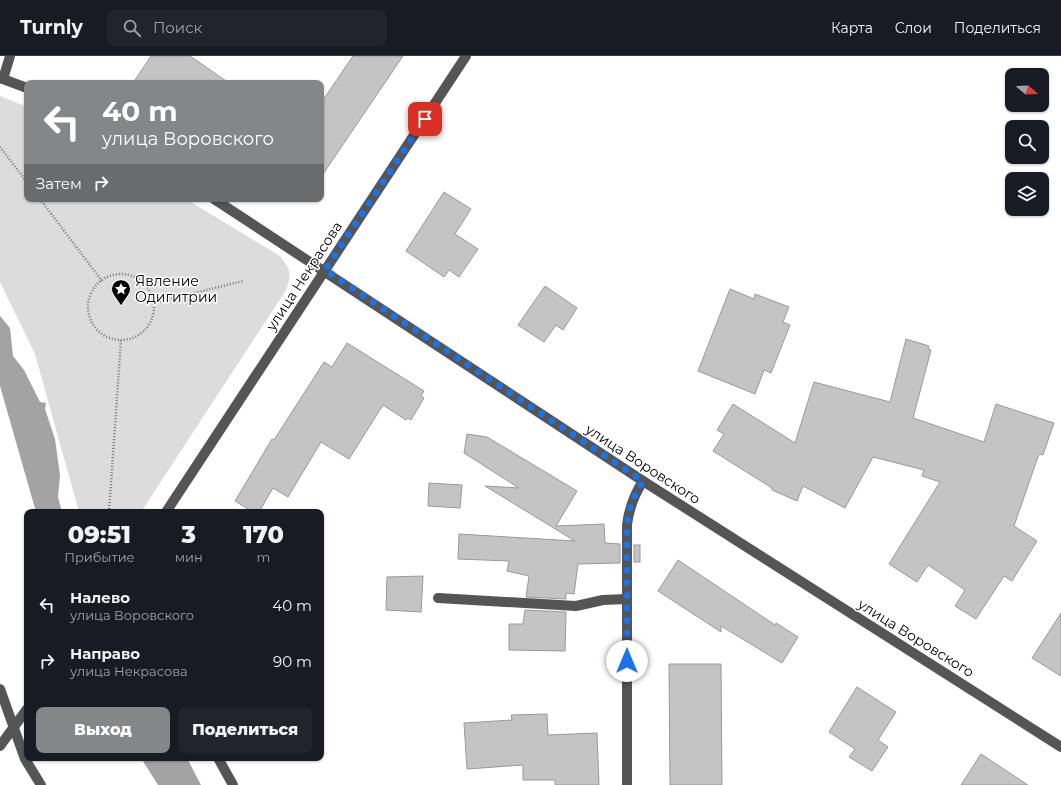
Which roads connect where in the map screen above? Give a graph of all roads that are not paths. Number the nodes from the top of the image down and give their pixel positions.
1 (10, 56) edge
2 (466, 56) edge
3 (1, 79) edge
4 (24, 87) edge
5 (219, 202) edge
6 (325, 270) junction
7 (643, 481) junction
8 (168, 509) edge
9 (438, 598) dead end
10 (626, 599) junction
11 (0, 689) edge
12 (24, 713) edge
13 (13, 728) junction
14 (0, 746) edge
15 (1061, 747) edge
16 (24, 756) edge
17 (26, 761) edge
18 (220, 761) edge
19 (41, 785) edge
20 (233, 785) edge
21 (627, 785) edge

1 - 3 street
2 - 6 street, улица Некрасова
3 - 4 street
5 - 6 street, улица Воровского
6 - 7 street, улица Воровского
6 - 8 street, улица Некрасова
7 - 10 street
7 - 15 street, улица Воровского
9 - 10 street
10 - 21 street
11 - 13 street
12 - 13 street
13 - 14 street
13 - 16 street
17 - 19 street
18 - 20 street

